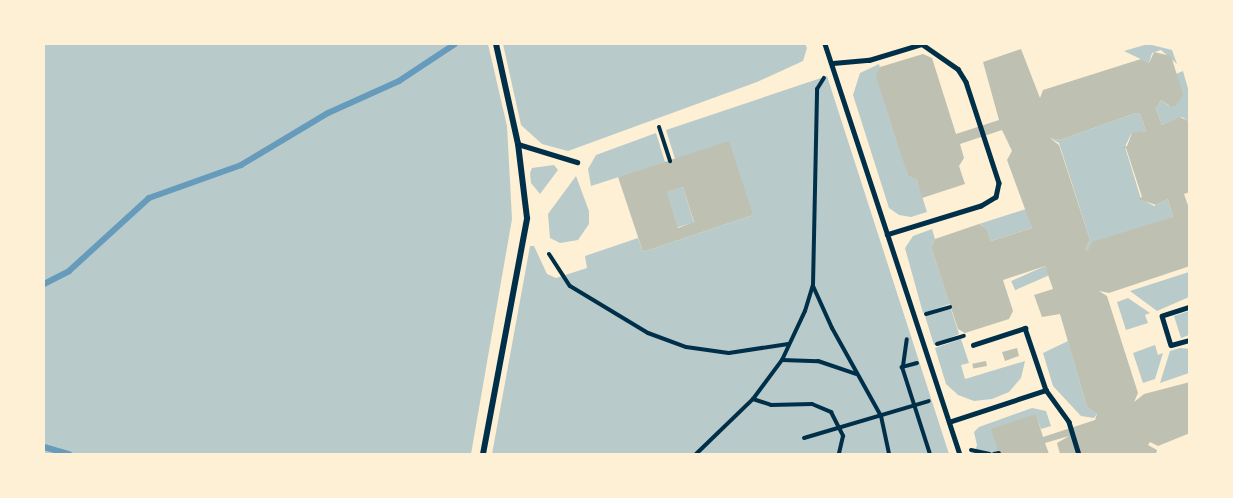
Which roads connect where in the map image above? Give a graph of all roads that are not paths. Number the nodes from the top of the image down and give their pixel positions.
1 (496, 44) edge
2 (825, 44) edge
3 (833, 63) junction
4 (518, 144) junction
5 (577, 162) dead end
6 (887, 235) junction
7 (1190, 307) edge
8 (1190, 340) edge
9 (973, 345) road end
10 (1046, 390) junction
11 (949, 422) junction
12 (483, 454) edge
13 (960, 454) edge
14 (1079, 454) edge

1 - 4 street
2 - 3 lane
3 - 6 lane
3 - 6 lane
4 - 5 lane
4 - 12 street
6 - 11 lane
7 - 8 lane
9 - 10 lane
10 - 11 lane
10 - 14 lane
11 - 13 lane

